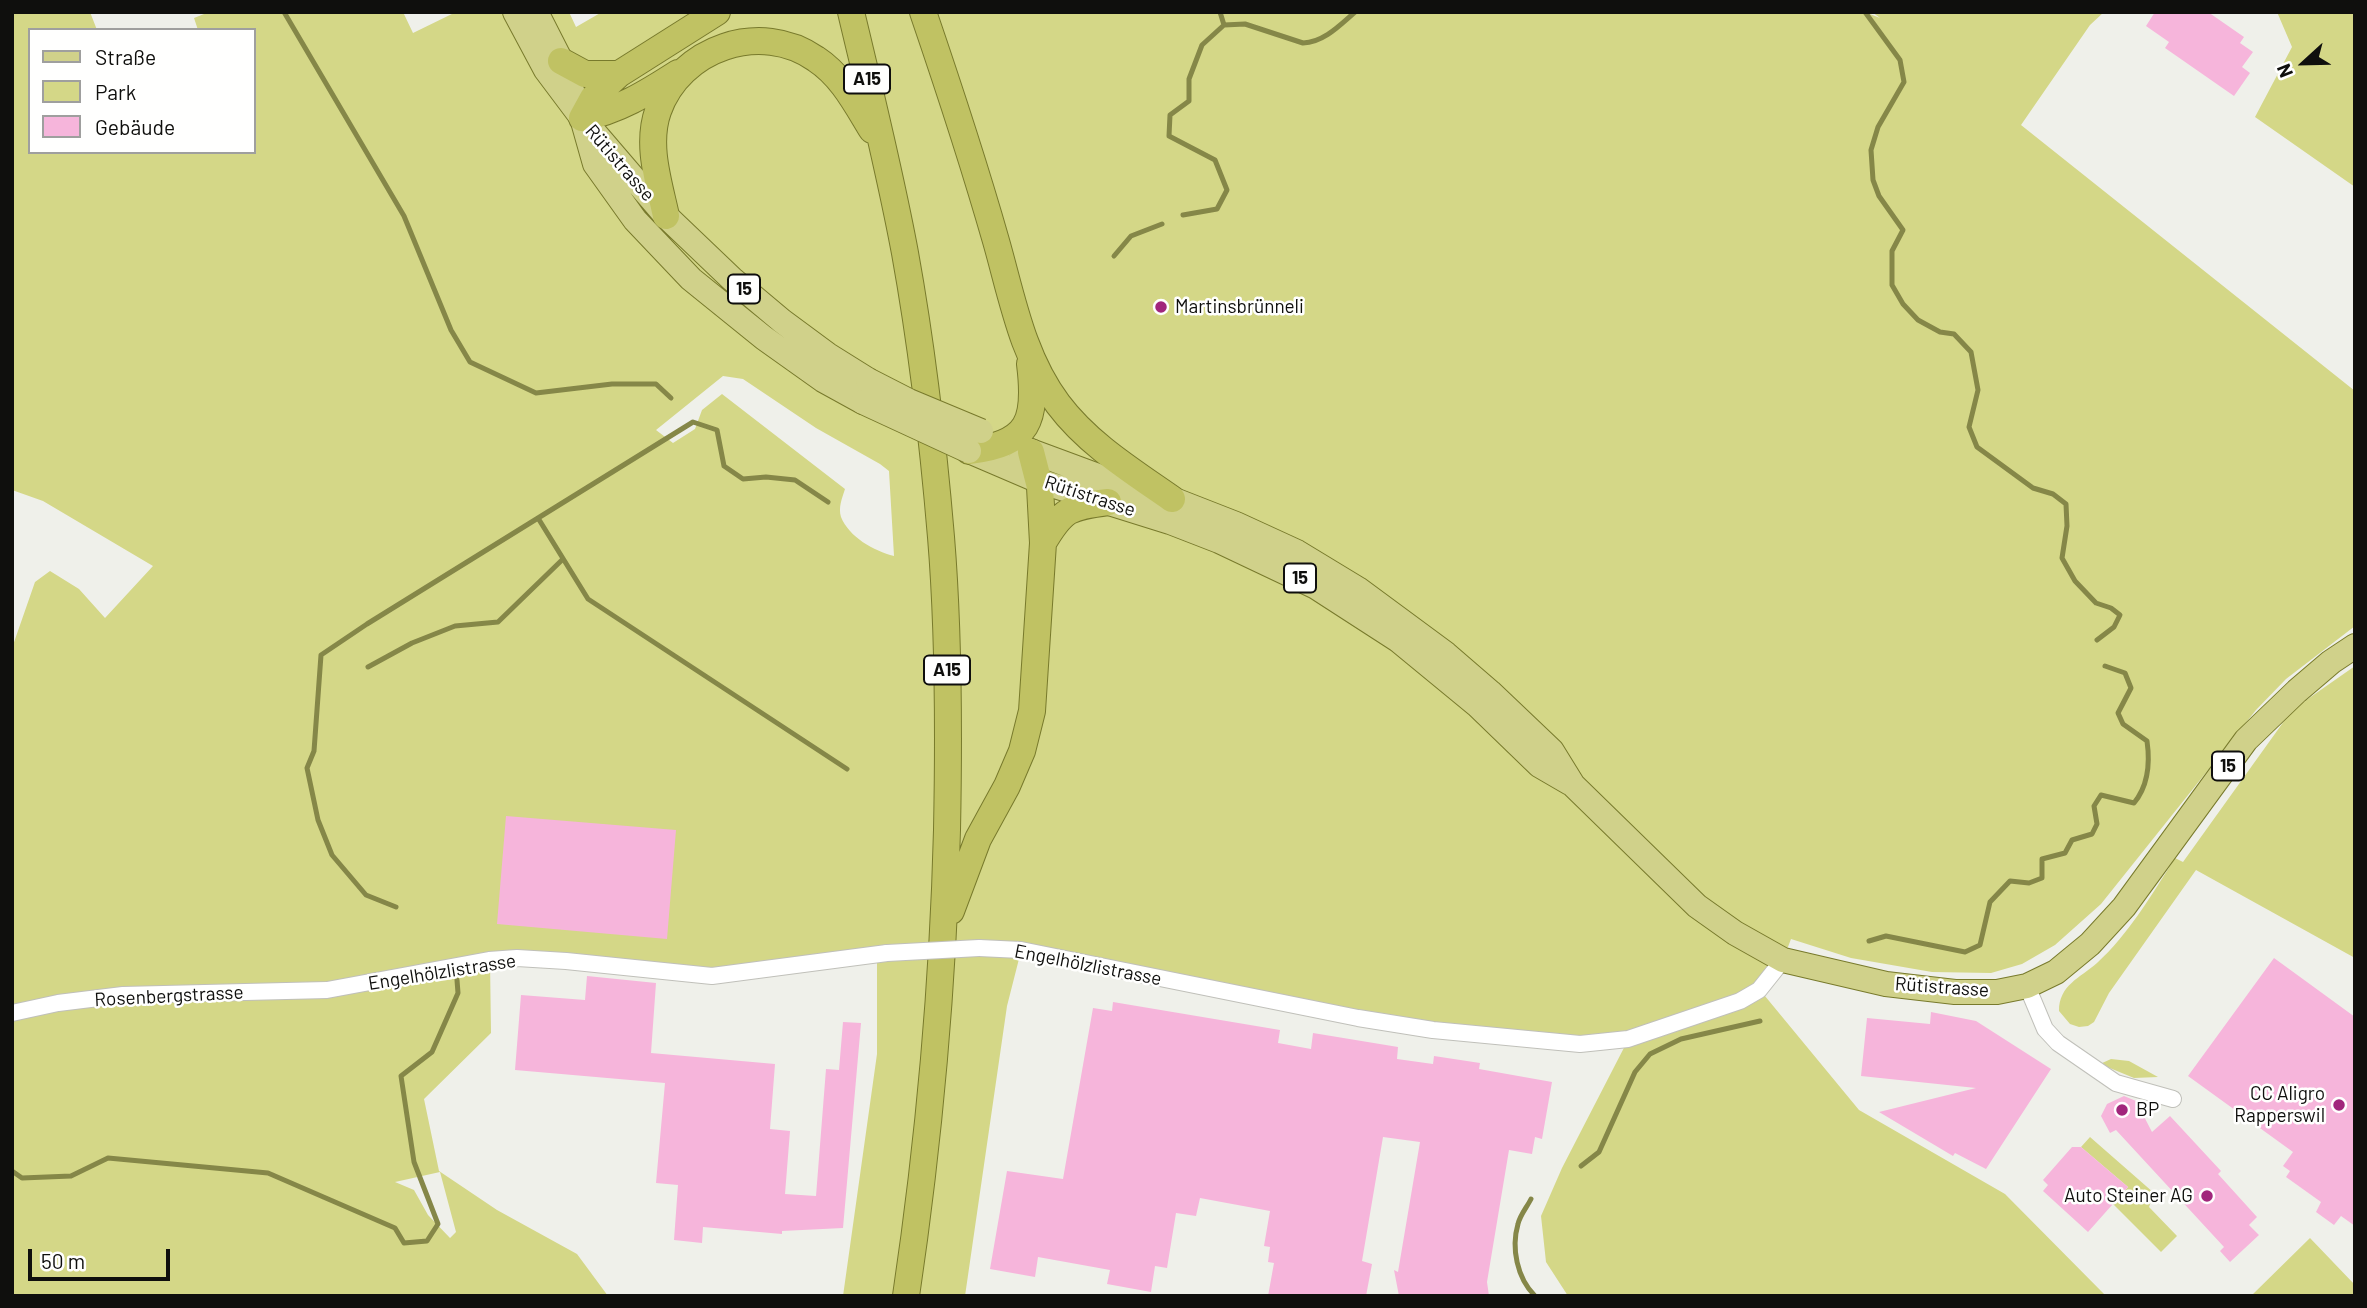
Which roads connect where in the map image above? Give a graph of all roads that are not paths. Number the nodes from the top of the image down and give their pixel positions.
1 (515, 12) edge
2 (536, 12) edge
3 (717, 12) edge
4 (850, 12) edge
5 (923, 12) edge
6 (561, 61) junction
7 (691, 65) junction
8 (619, 74) junction
9 (582, 118) junction
10 (882, 147) junction
11 (666, 216) junction
12 (1029, 354) junction
13 (866, 391) junction
14 (977, 447) junction
15 (1019, 447) junction
16 (1039, 481) junction
17 (1172, 499) junction
18 (1108, 502) junction
19 (1043, 542) junction
20 (2355, 646) edge
21 (1573, 785) junction
22 (944, 930) junction
23 (1783, 960) junction
24 (2027, 986) junction
25 (327, 990) joint
26 (12, 1013) edge
27 (2172, 1099) dead end
28 (906, 1296) edge

1 - 9 main road, 15
2 - 6 main road, 15
3 - 8 highway
4 - 10 highway, A15
5 - 12 highway
6 - 8 highway
6 - 9 main road, 15
7 - 9 highway
7 - 10 highway
7 - 11 highway
8 - 9 highway
9 - 11 main road, Rütistrasse / 15
9 - 13 main road, Rütistrasse / 15
10 - 22 highway, A15
11 - 13 main road, Rütistrasse / 15
12 - 15 highway
12 - 17 highway
13 - 14 main road, Rütistrasse / 15, bridge
14 - 15 highway
14 - 16 main road, Rütistrasse / 15
15 - 16 highway
15 - 17 main road, Rütistrasse / 15
16 - 18 main road, Rütistrasse / 15
16 - 19 highway
17 - 21 main road, Rütistrasse / 15
18 - 19 highway
18 - 21 main road, Rütistrasse / 15
19 - 22 highway
20 - 24 main road, Rütistrasse / 15
21 - 23 main road, Rütistrasse / 15
22 - 28 highway, A15
23 - 24 main road, Rütistrasse / 15
23 - 25 street, Engelhölzlistrasse, bridge
24 - 27 street
25 - 26 street, Rosenbergstrasse

